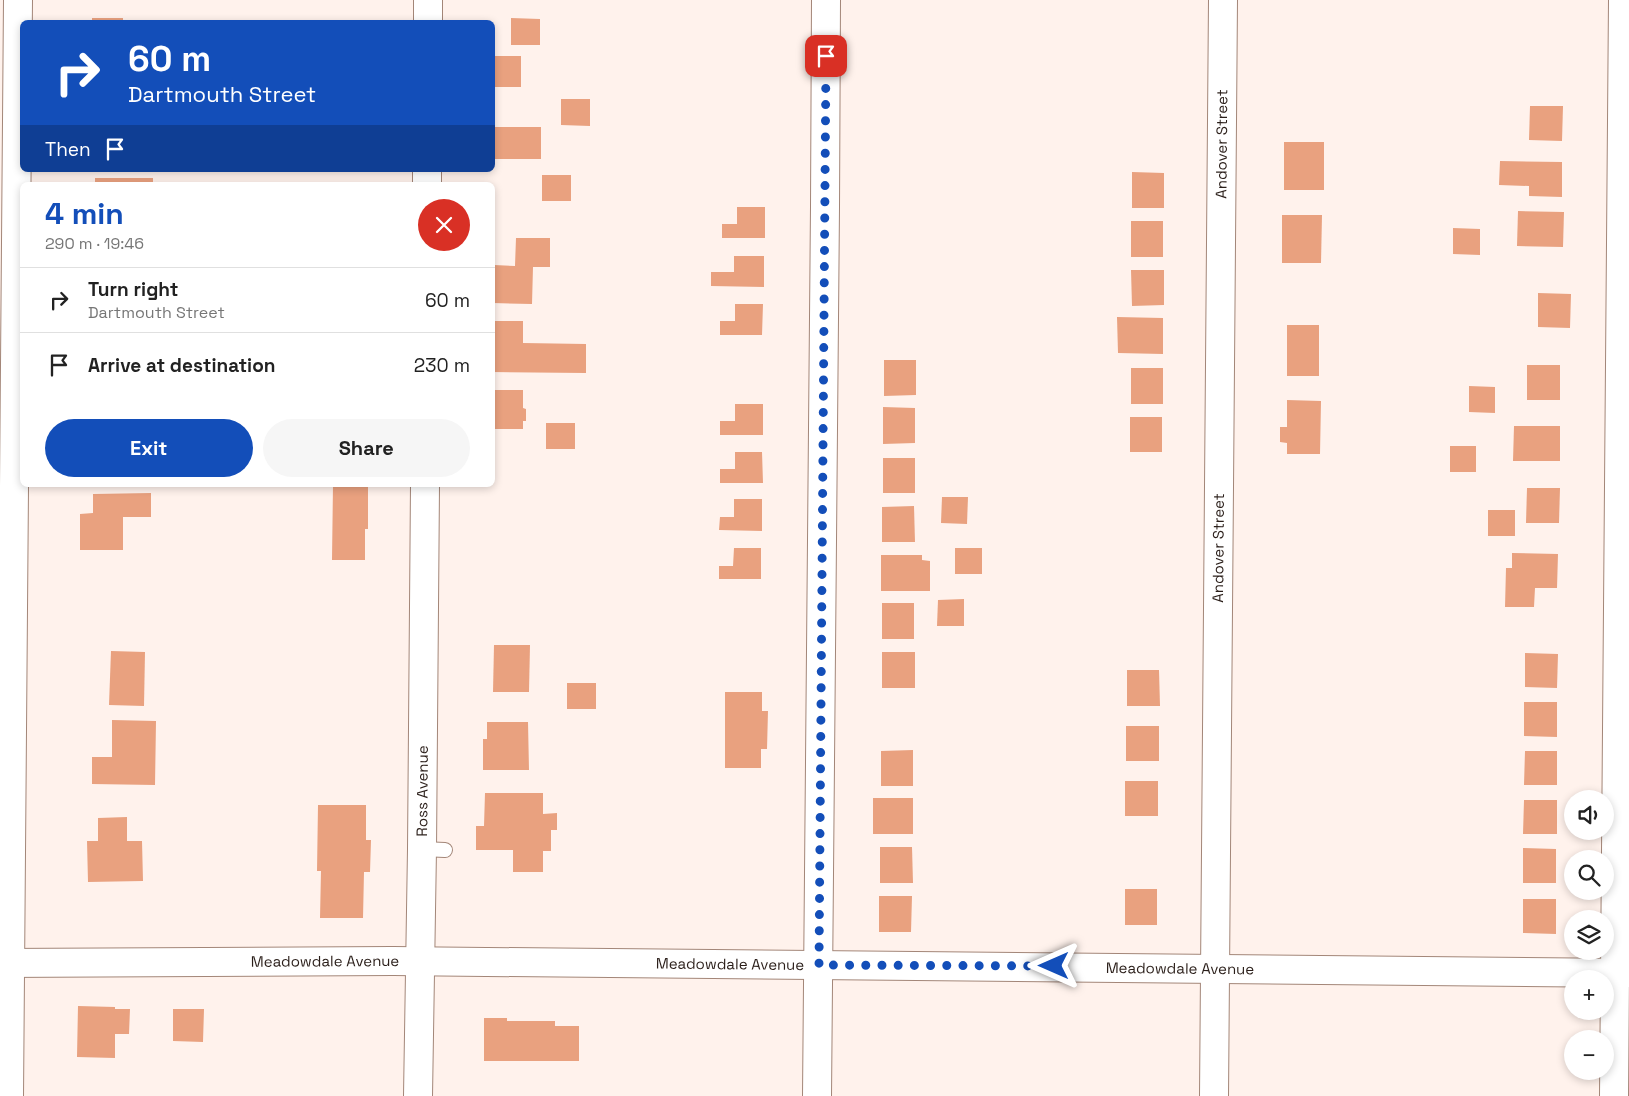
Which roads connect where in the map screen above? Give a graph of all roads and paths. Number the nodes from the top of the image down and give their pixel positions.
1 (18, 0) edge
2 (428, 0) edge
3 (826, 0) edge
4 (1223, 0) edge
5 (1623, 0) edge
6 (428, 20) edge
7 (8, 257) edge
8 (425, 487) edge
9 (419, 961) junction
10 (5, 963) edge
11 (819, 965) junction
12 (1214, 968) junction
13 (1622, 973) edge
14 (9, 1096) edge
15 (418, 1096) edge
16 (817, 1096) edge
17 (1214, 1096) edge
18 (1614, 1096) edge

1 - 7 street
2 - 6 street
3 - 11 street
4 - 12 street, Andover Street
5 - 13 street
7 - 10 street
8 - 9 street, Ross Avenue
9 - 10 street, Meadowdale Avenue
9 - 11 street, Meadowdale Avenue
9 - 15 street, Ross Avenue
10 - 14 street
11 - 12 street, Meadowdale Avenue
11 - 16 street
12 - 13 street, Meadowdale Avenue
12 - 17 street, Andover Street
13 - 18 street

